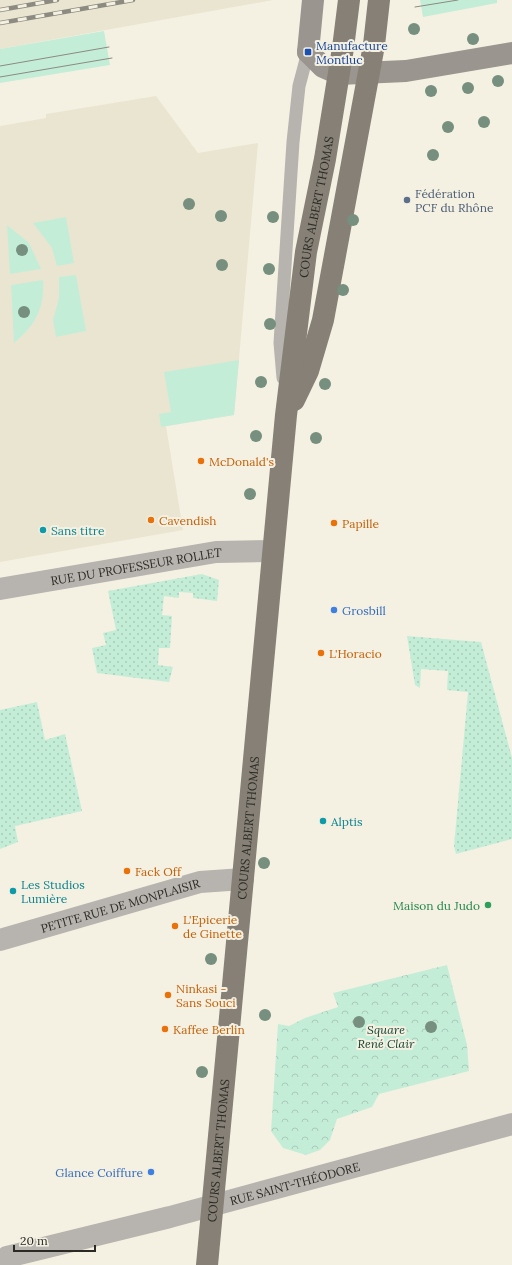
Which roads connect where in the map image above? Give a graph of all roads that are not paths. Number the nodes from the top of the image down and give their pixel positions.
1 (313, 0) edge
2 (348, 0) edge
3 (379, 0) edge
4 (308, 52) junction
5 (512, 53) edge
6 (369, 72) junction
7 (338, 74) junction
8 (286, 415) junction
9 (272, 551) junction
10 (0, 589) edge
11 (243, 879) junction
12 (0, 940) edge
13 (512, 1124) edge
14 (213, 1205) junction
15 (4, 1258) edge
16 (206, 1265) edge

1 - 4 street, COURS ALBERT THOMAS, bridge
2 - 7 main road, COURS ALBERT THOMAS, bridge
3 - 6 main road, bridge
4 - 7 street
4 - 8 lane, COURS ALBERT THOMAS
5 - 6 street
6 - 7 street
6 - 8 main road
7 - 8 main road, COURS ALBERT THOMAS
8 - 9 main road, COURS ALBERT THOMAS
9 - 10 street, RUE DU PROFESSEUR ROLLET
9 - 11 main road, COURS ALBERT THOMAS
11 - 12 street, PETITE RUE DE MONPLAISIR
11 - 14 main road, COURS ALBERT THOMAS
13 - 14 street, RUE SAINT-THÉODORE
14 - 15 street, RUE SAINT-THÉODORE
14 - 16 main road, COURS ALBERT THOMAS

